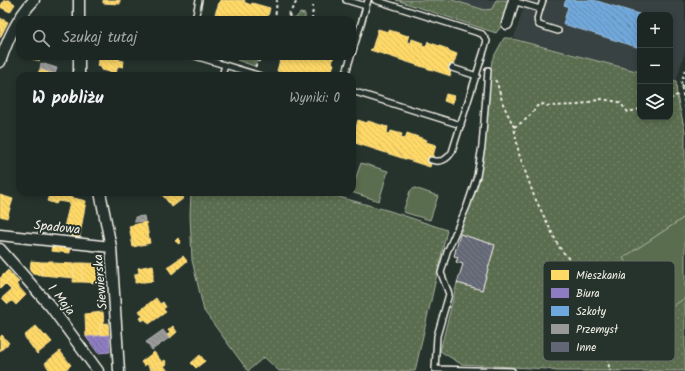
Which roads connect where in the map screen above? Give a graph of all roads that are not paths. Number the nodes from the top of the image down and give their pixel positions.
1 (34, 0) edge
2 (79, 0) edge
3 (199, 0) edge
4 (346, 0) edge
5 (368, 0) edge
6 (375, 0) edge
7 (514, 0) edge
8 (543, 0) edge
9 (366, 6) junction
10 (540, 9) junction
11 (21, 16) edge
12 (79, 16) edge
13 (196, 16) edge
14 (16, 24) edge
15 (507, 24) dead end
16 (558, 31) dead end
17 (356, 41) edge
18 (79, 60) edge
19 (208, 60) edge
20 (350, 60) edge
21 (0, 62) edge
22 (225, 65) junction
23 (452, 68) dead end
24 (488, 70) road end
25 (79, 72) edge
26 (223, 72) edge
27 (248, 72) edge
28 (346, 72) edge
29 (477, 76) junction
30 (356, 92) edge
31 (461, 125) junction
32 (431, 160) dead end
33 (101, 196) edge
34 (0, 235) edge
35 (111, 247) junction
36 (0, 249) edge
37 (98, 371) edge
38 (119, 371) edge
39 (512, 371) edge

1 - 11 street
2 - 12 street
3 - 13 lane
4 - 9 lane
5 - 9 lane
6 - 29 lane
7 - 10 lane
7 - 15 street
8 - 10 lane
9 - 17 lane
10 - 16 lane
14 - 21 street
18 - 25 street
19 - 22 lane
20 - 28 lane
22 - 26 lane
22 - 27 lane
23 - 29 lane
24 - 39 lane
29 - 31 lane
30 - 31 lane
31 - 32 lane
33 - 35 street, Siewierska
34 - 35 street, Spadowa
35 - 38 street, Siewierska
36 - 37 street, 1 Maja

